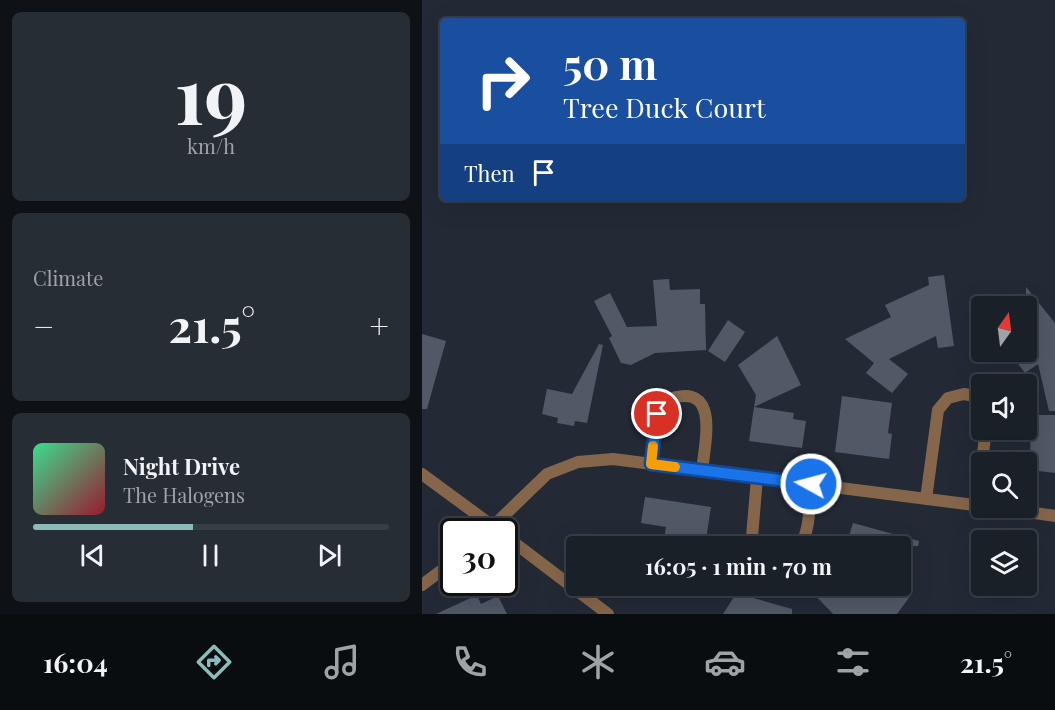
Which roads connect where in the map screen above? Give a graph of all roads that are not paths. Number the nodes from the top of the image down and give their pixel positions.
1 (971, 396) edge
2 (651, 464) junction
3 (702, 470) junction
4 (422, 474) edge
5 (757, 478) junction
6 (811, 484) junction
7 (926, 499) junction
8 (971, 505) edge
9 (1037, 513) edge
10 (1055, 516) edge
11 (478, 518) edge
12 (504, 518) edge
13 (752, 536) edge
14 (804, 536) edge
15 (518, 546) edge
16 (440, 572) edge
17 (422, 585) edge
18 (608, 614) edge

1 - 7 street
2 - 3 street
2 - 3 street
2 - 12 street
3 - 5 street
4 - 11 street
5 - 6 street
5 - 13 street
6 - 7 street
6 - 14 street
7 - 8 street
9 - 10 street
15 - 18 street
16 - 17 street

